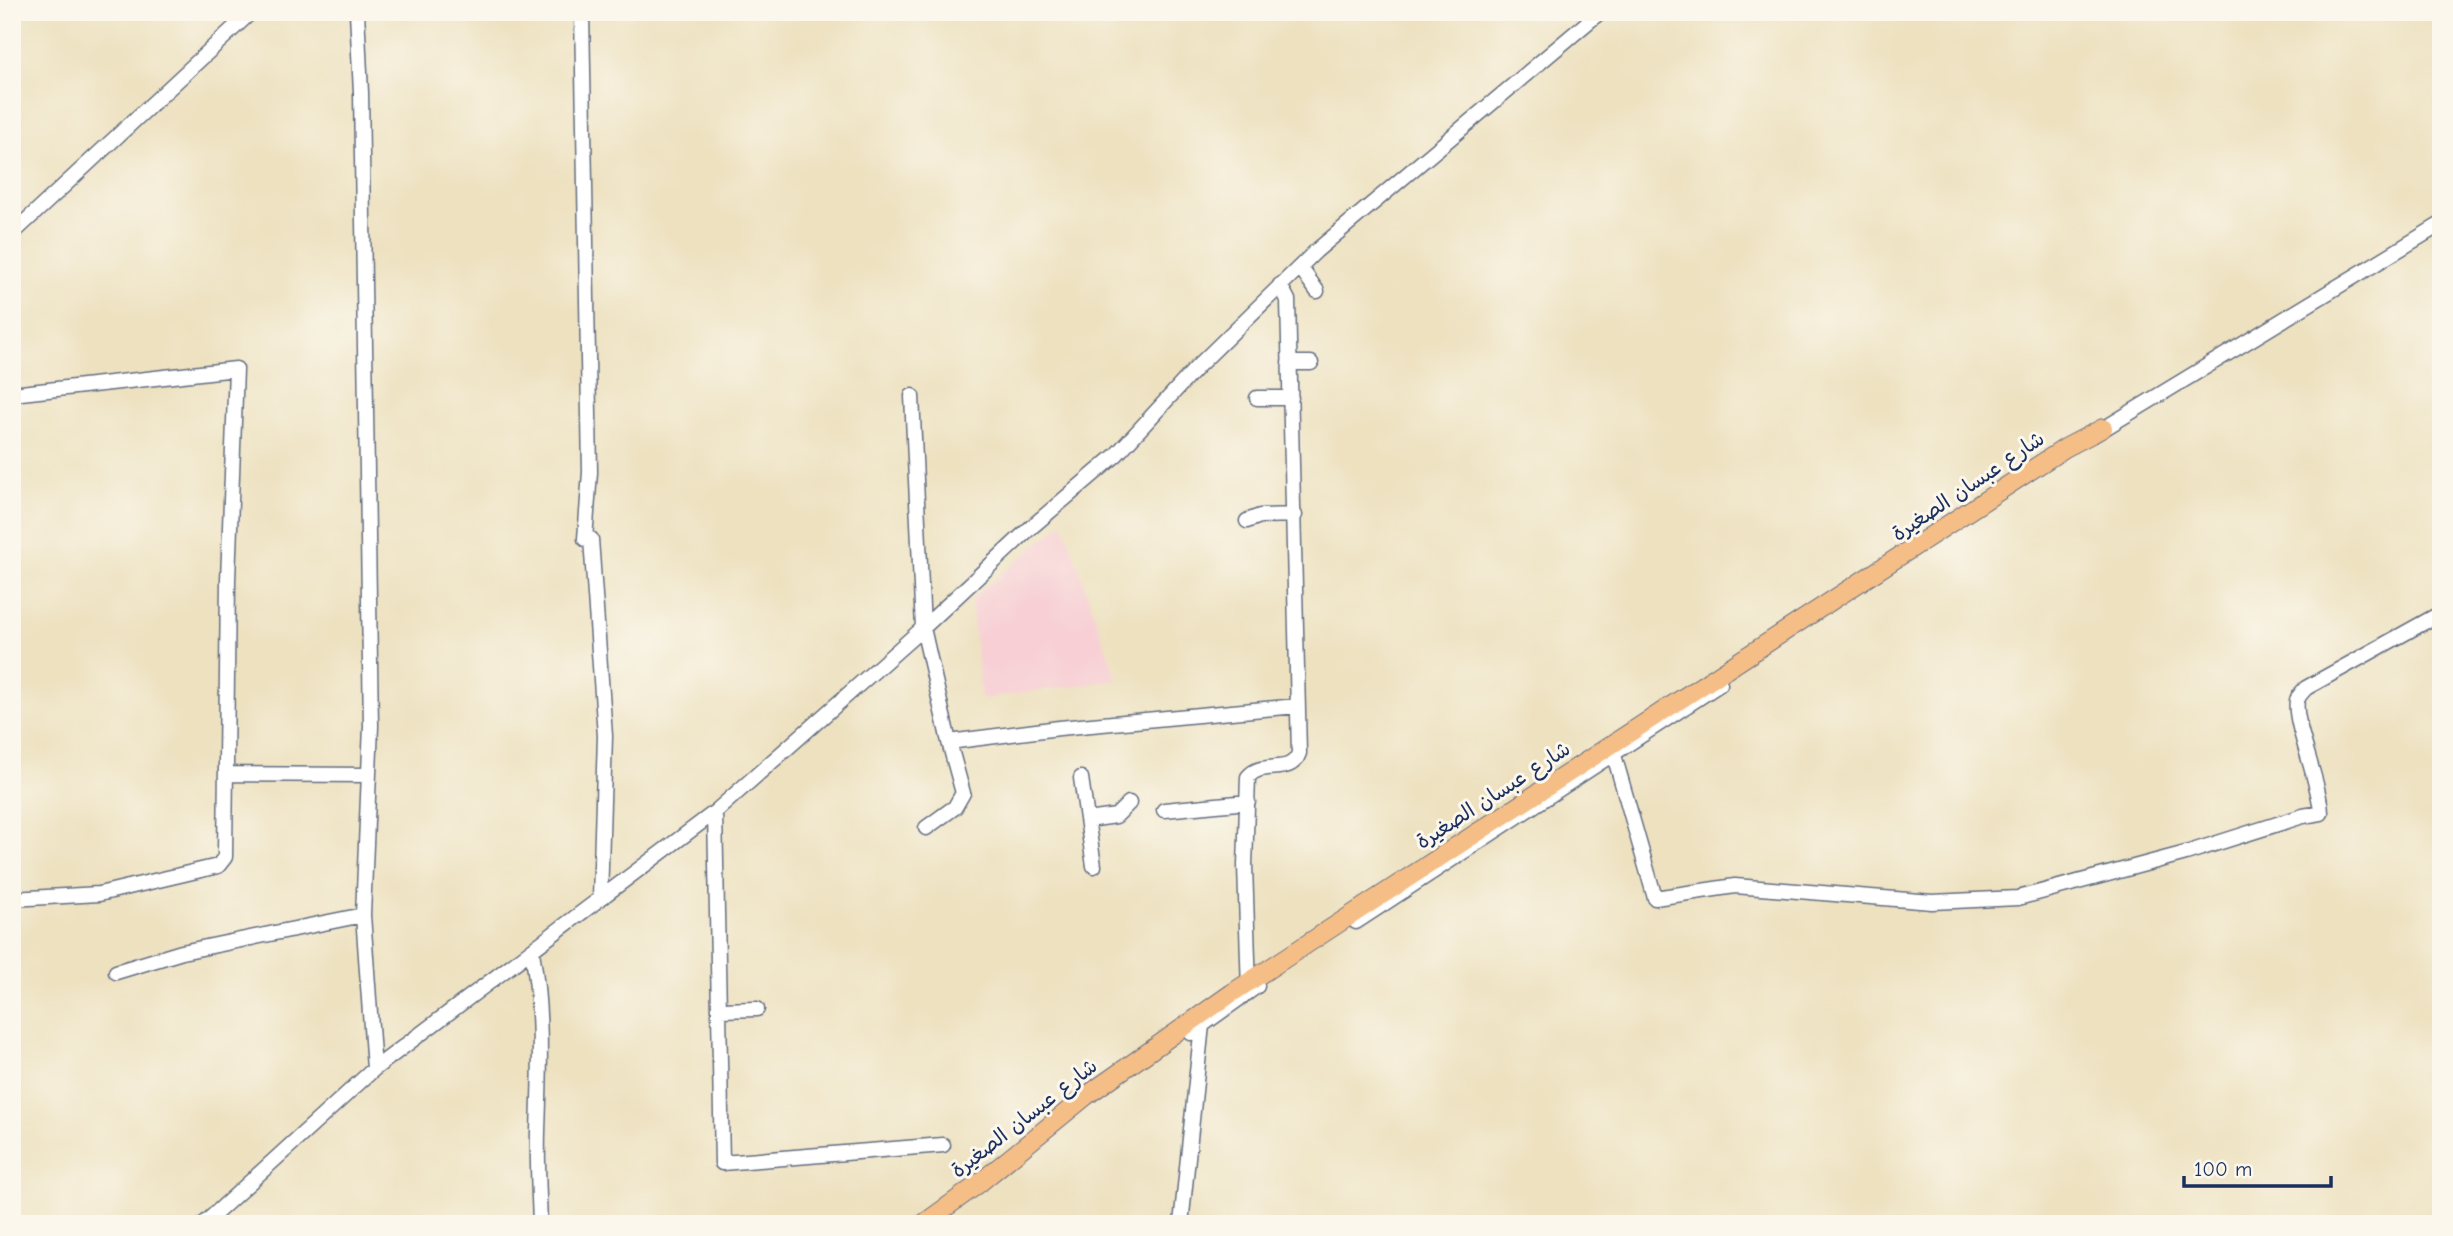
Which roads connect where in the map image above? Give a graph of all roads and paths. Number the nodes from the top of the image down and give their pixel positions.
1 (251, 12) edge
2 (357, 12) edge
3 (582, 12) edge
4 (1600, 12) edge
5 (2441, 224) edge
6 (12, 234) edge
7 (1300, 267) junction
8 (1280, 285) junction
9 (1317, 290) dead end
10 (1289, 363) junction
11 (1311, 363) dead end
12 (12, 394) edge
13 (912, 396) dead end
14 (1257, 398) dead end
15 (1291, 398) junction
16 (2103, 428) junction
17 (1295, 515) junction
18 (1247, 521) dead end
19 (2441, 613) edge
20 (923, 628) junction
21 (1297, 706) junction
22 (949, 742) junction
23 (1614, 755) junction
24 (226, 775) junction
25 (369, 775) junction
26 (1081, 778) dead end
27 (1248, 802) junction
28 (1129, 803) dead end
29 (1164, 810) dead end
30 (715, 812) junction
31 (1088, 820) junction
32 (926, 828) dead end
33 (1094, 866) dead end
34 (12, 900) edge
35 (600, 900) junction
36 (363, 915) junction
37 (532, 952) junction
38 (116, 972) dead end
39 (1248, 987) junction
40 (757, 1009) dead end
41 (719, 1010) junction
42 (1202, 1025) junction
43 (373, 1069) junction
44 (943, 1145) dead end
45 (204, 1224) edge
46 (540, 1224) edge
47 (923, 1224) edge
48 (934, 1224) edge
49 (1181, 1224) edge

1 - 6 street
2 - 25 street
3 - 35 street
4 - 7 street
5 - 16 street, شارع عبسان الصغيرة
7 - 8 street
7 - 9 street
8 - 10 street
8 - 20 street
10 - 11 street
10 - 15 street
12 - 24 street
13 - 20 street
14 - 15 street
15 - 17 street
16 - 23 street, شارع عبسان الصغيرة
16 - 39 main road, شارع عبسان الصغيرة
17 - 18 street
17 - 21 street
19 - 23 street
20 - 22 street
20 - 30 street
21 - 22 street
21 - 27 street
22 - 32 street
23 - 39 street, شارع عبسان الصغيرة
24 - 25 street
24 - 34 street
25 - 36 street
26 - 31 street
27 - 29 street
27 - 39 street
28 - 31 street
30 - 35 street
30 - 41 street
31 - 33 street
35 - 37 street
36 - 38 street
36 - 43 street
37 - 43 street
37 - 46 street
39 - 42 street, شارع عبسان الصغيرة
39 - 47 main road, شارع عبسان الصغيرة
40 - 41 street
41 - 44 street
42 - 48 street, شارع عبسان الصغيرة
42 - 49 street
43 - 45 street

